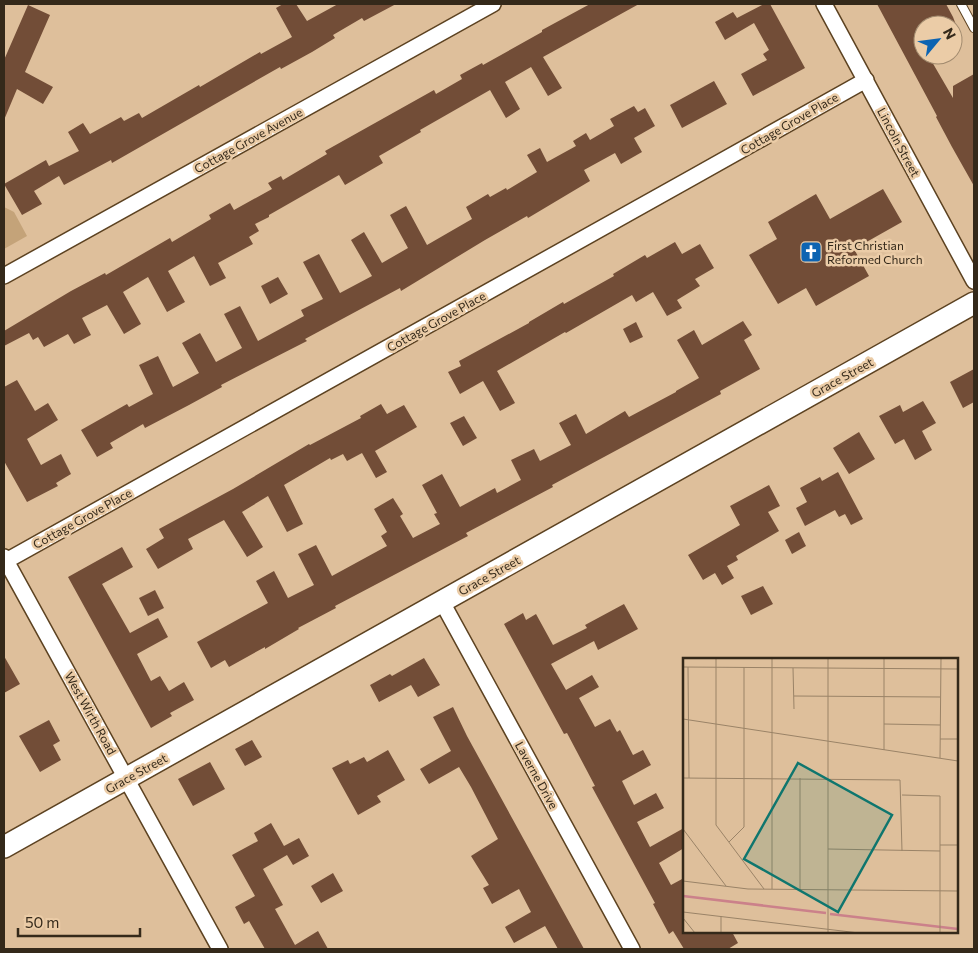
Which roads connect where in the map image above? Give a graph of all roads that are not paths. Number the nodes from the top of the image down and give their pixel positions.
1 (493, 4) edge
2 (824, 4) edge
3 (961, 4) edge
4 (974, 28) edge
5 (866, 80) junction
6 (4, 276) edge
7 (974, 281) edge
8 (974, 303) edge
9 (5, 559) edge
10 (442, 602) junction
11 (127, 778) junction
12 (4, 847) edge
13 (220, 949) edge
14 (632, 949) edge

1 - 6 street, Cottage Grove Avenue
2 - 5 street, Lincoln Street
3 - 4 lane
5 - 7 street, Lincoln Street
5 - 9 street, Cottage Grove Place
8 - 10 street, Grace Street
9 - 11 street, West Wirth Road
10 - 11 street, Grace Street
10 - 14 street, Laverne Drive
11 - 12 street, Grace Street
11 - 13 street, West Wirth Road

